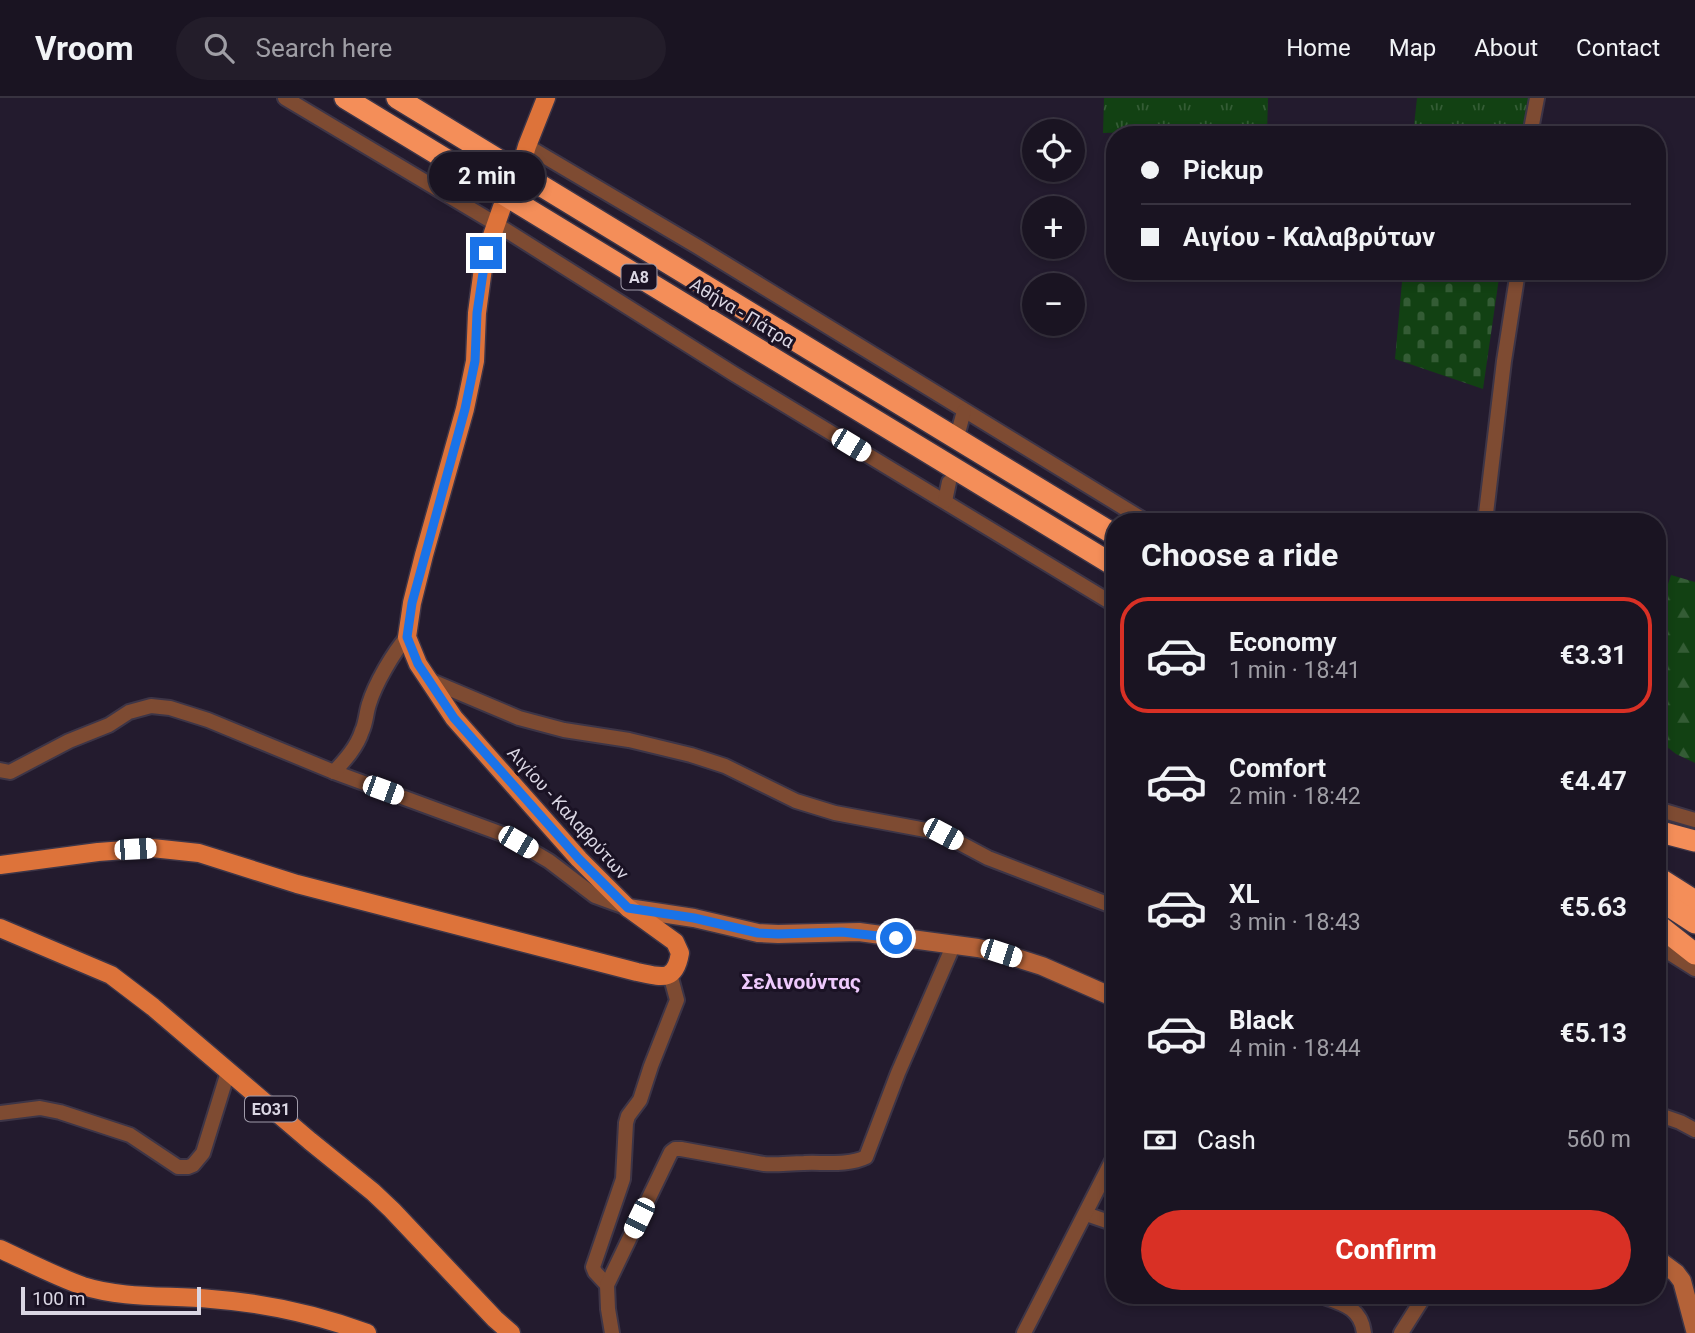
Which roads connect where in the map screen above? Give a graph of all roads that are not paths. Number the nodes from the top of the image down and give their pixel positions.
1 (285, 98) edge
2 (345, 98) edge
3 (397, 98) edge
4 (546, 98) edge
5 (1537, 98) edge
6 (1532, 126) edge
7 (527, 146) junction
8 (521, 166) dead end
9 (499, 216) junction
10 (1517, 280) edge
11 (964, 411) junction
12 (958, 433) dead end
13 (949, 481) dead end
14 (945, 501) junction
15 (1132, 513) edge
16 (1486, 513) edge
17 (1106, 530) edge
18 (1106, 561) edge
19 (1106, 599) edge
20 (407, 637) junction
21 (429, 680) junction
22 (0, 770) edge
23 (334, 772) junction
24 (1666, 812) edge
25 (1695, 820) edge
26 (1666, 833) edge
27 (1695, 841) edge
28 (0, 858) edge
29 (21, 863) junction
30 (0, 865) edge
31 (1666, 883) edge
32 (1695, 901) edge
33 (1106, 903) edge
34 (1666, 904) edge
35 (628, 908) junction
36 (1695, 923) edge
37 (0, 928) edge
38 (1666, 931) edge
39 (954, 944) junction
40 (1666, 951) edge
41 (1695, 954) edge
42 (1695, 970) edge
43 (670, 974) junction
44 (1106, 994) edge
45 (228, 1072) junction
46 (0, 1113) edge
47 (1666, 1118) edge
48 (1695, 1130) edge
49 (1106, 1173) edge
50 (1086, 1214) junction
51 (1106, 1221) edge
52 (0, 1249) edge
53 (1666, 1266) edge
54 (607, 1285) junction
55 (1341, 1304) edge
56 (1419, 1304) edge
57 (1695, 1330) edge
58 (368, 1333) edge
59 (511, 1333) edge
60 (612, 1333) edge
61 (1024, 1333) edge
62 (1364, 1333) edge
63 (1401, 1333) edge

1 - 9 street
2 - 18 highway, Αθήνα - Πάτρα / Α8
3 - 17 highway, Αθήνα - Πάτρα / Α8
4 - 7 main road
5 - 6 street
7 - 8 main road
7 - 11 street
9 - 14 street
9 - 20 main road
10 - 16 street
11 - 12 street
11 - 15 street
13 - 14 street
14 - 19 street
20 - 21 main road, Αιγίου - Καλαβρύτων
20 - 23 street
21 - 33 street
21 - 35 main road, Αιγίου - Καλαβρύτων
22 - 23 street
23 - 35 street
24 - 25 street
26 - 27 highway
28 - 29 street
29 - 30 main road
29 - 43 main road
31 - 32 highway
34 - 36 highway
35 - 39 street
35 - 43 main road, Αιγίου - Καλαβρύτων
37 - 45 main road, ΕΟ31
38 - 41 highway
39 - 44 street
39 - 54 street
40 - 42 street
43 - 54 street
45 - 46 street
45 - 59 main road, ΕΟ31
47 - 48 street
49 - 50 street
50 - 51 street
50 - 61 street
52 - 58 main road
53 - 57 street
54 - 60 street
55 - 62 street
56 - 63 street

